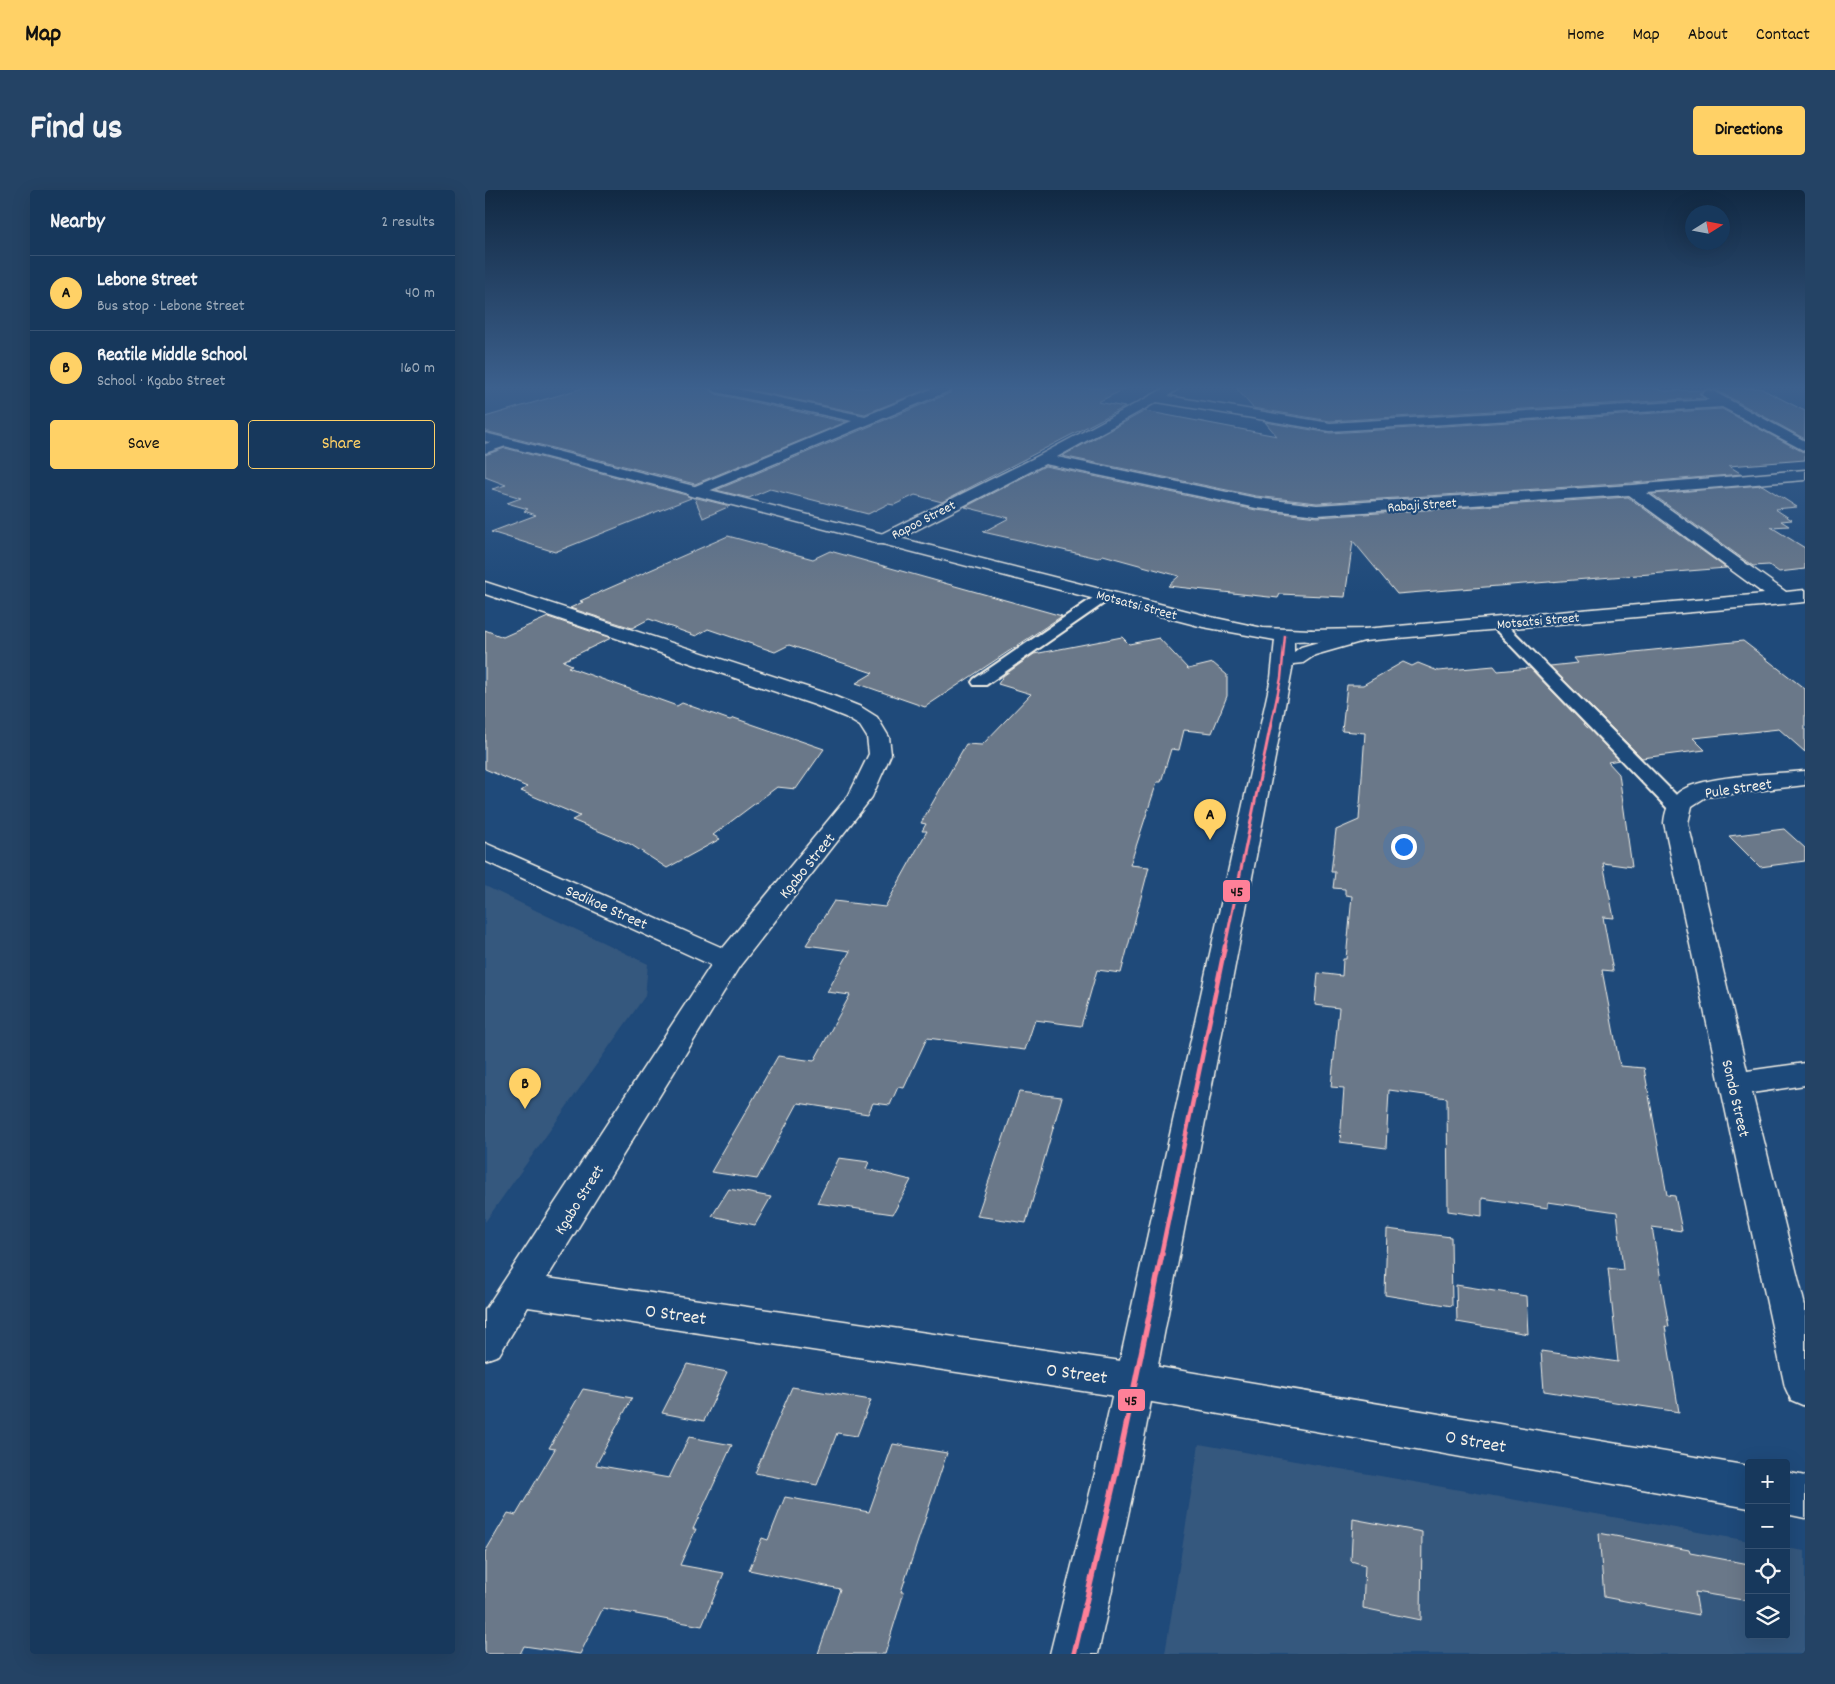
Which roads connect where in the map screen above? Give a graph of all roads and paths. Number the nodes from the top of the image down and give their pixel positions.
1 (559, 456) edge
2 (778, 456) edge
3 (1048, 456) edge
4 (1043, 459) junction
5 (1805, 475) edge
6 (1632, 490) junction
7 (694, 492) junction
8 (883, 540) junction
9 (485, 588) edge
10 (1105, 596) junction
11 (1805, 596) edge
12 (1782, 598) junction
13 (1210, 623) junction
14 (1497, 624) junction
15 (1364, 635) junction
16 (1298, 636) junction
17 (1281, 678) junction
18 (980, 682) dead end
19 (1805, 778) edge
20 (1677, 808) junction
21 (485, 851) edge
22 (729, 961) junction
23 (1805, 1074) edge
24 (1734, 1084) junction
25 (521, 1290) junction
26 (485, 1343) edge
27 (1135, 1380) junction
28 (1805, 1387) edge
29 (1745, 1486) edge
30 (1790, 1494) edge
31 (1805, 1496) edge
32 (1074, 1654) edge

1 - 7 street, Motsatsi Street
2 - 7 street
3 - 4 street, Rapoo Street
4 - 6 street, Rabaji Street
4 - 8 street, Rapoo Street
5 - 6 street, Rabaji Street
6 - 12 street
7 - 8 street, Motsatsi Street
8 - 10 street, Motsatsi Street
9 - 22 street, Kgabo Street
10 - 13 street, Motsatsi Street
10 - 18 lane
11 - 12 street, Motsatsi Street
12 - 14 street, Motsatsi Street
13 - 16 street, Motsatsi Street
13 - 17 street
14 - 15 street, Motsatsi Street
14 - 20 lane
15 - 16 street, Motsatsi Street
15 - 17 street
16 - 17 street
17 - 27 street
19 - 20 street, Pule Street
20 - 24 street, Sondo Street
21 - 22 street, Sedikoe Street
22 - 25 street, Kgabo Street
23 - 24 street
24 - 28 street, Sondo Street
25 - 26 street, Kgabo Street
25 - 27 street, O Street
27 - 29 street, O Street
27 - 32 street
30 - 31 street

